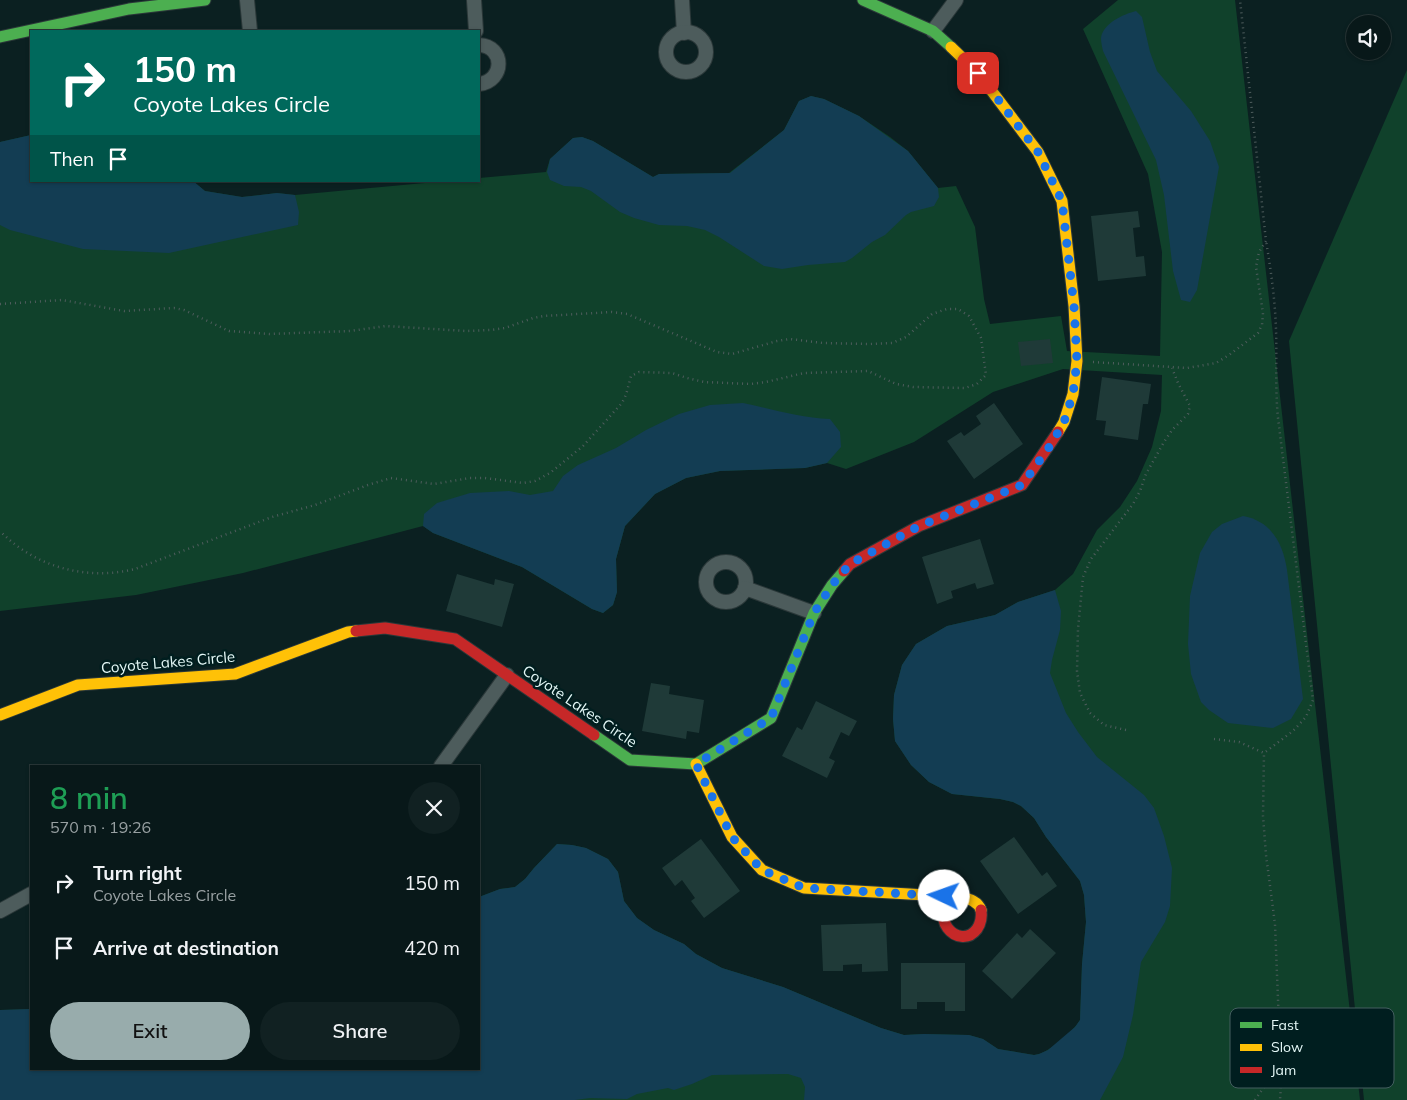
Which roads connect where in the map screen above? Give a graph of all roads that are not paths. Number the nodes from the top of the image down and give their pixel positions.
1 (205, 0) edge
2 (247, 0) edge
3 (474, 0) edge
4 (682, 0) edge
5 (863, 0) edge
6 (956, 0) edge
7 (30, 30) edge
8 (32, 30) edge
9 (250, 30) edge
10 (476, 30) edge
11 (933, 31) junction
12 (684, 33) dead end
13 (0, 37) edge
14 (480, 45) edge
15 (480, 84) edge
16 (745, 588) dead end
17 (814, 613) junction
18 (507, 675) junction
19 (0, 715) edge
20 (696, 764) junction
21 (442, 765) edge
22 (30, 895) edge
23 (961, 897) dead end
24 (0, 911) edge

1 - 8 street
2 - 9 street
3 - 10 street
4 - 12 street
5 - 11 street
6 - 11 street
7 - 13 street
11 - 17 street
14 - 15 street
16 - 17 street
17 - 20 street
18 - 19 street, Coyote Lakes Circle
18 - 20 street, Coyote Lakes Circle
18 - 21 street
20 - 23 street
22 - 24 street

